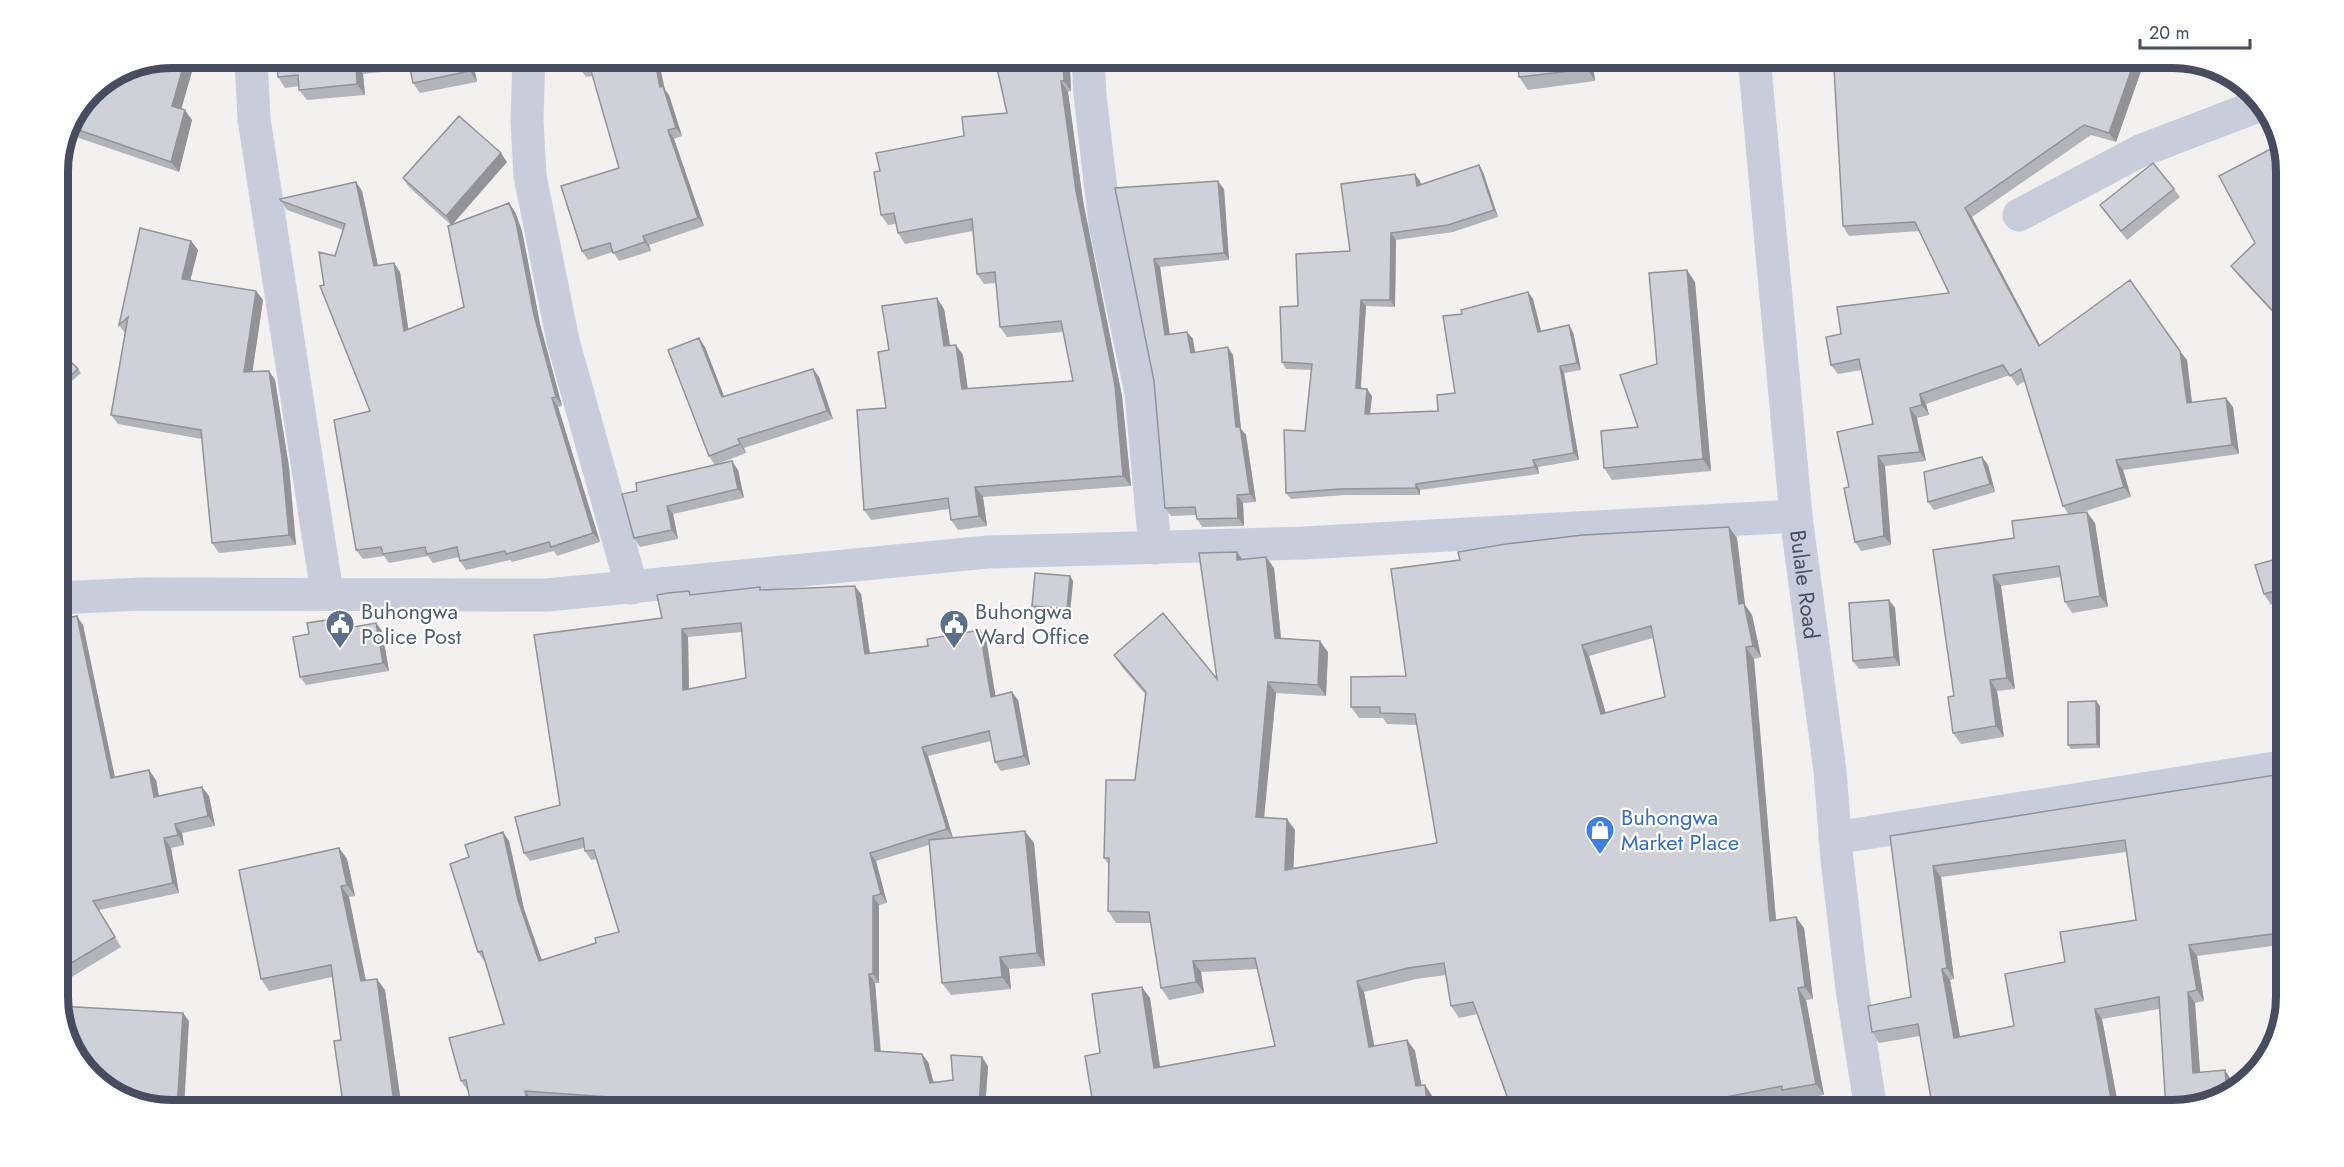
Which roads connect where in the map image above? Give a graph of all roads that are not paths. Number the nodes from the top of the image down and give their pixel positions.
1 (252, 68) edge
2 (529, 68) edge
3 (1089, 68) edge
4 (1755, 68) edge
5 (2255, 108) edge
6 (2019, 215) dead end
7 (1796, 516) junction
8 (1155, 548) junction
9 (632, 588) junction
10 (327, 593) junction
11 (68, 597) edge
12 (2276, 768) edge
13 (1835, 838) junction
14 (1869, 1100) edge

1 - 10 street
2 - 9 street
3 - 8 street
4 - 7 street, Bulale Road
5 - 6 street
7 - 8 street
7 - 13 street, Bulale Road
8 - 9 street
9 - 10 street
10 - 11 street
12 - 13 street
13 - 14 street, Bulale Road

